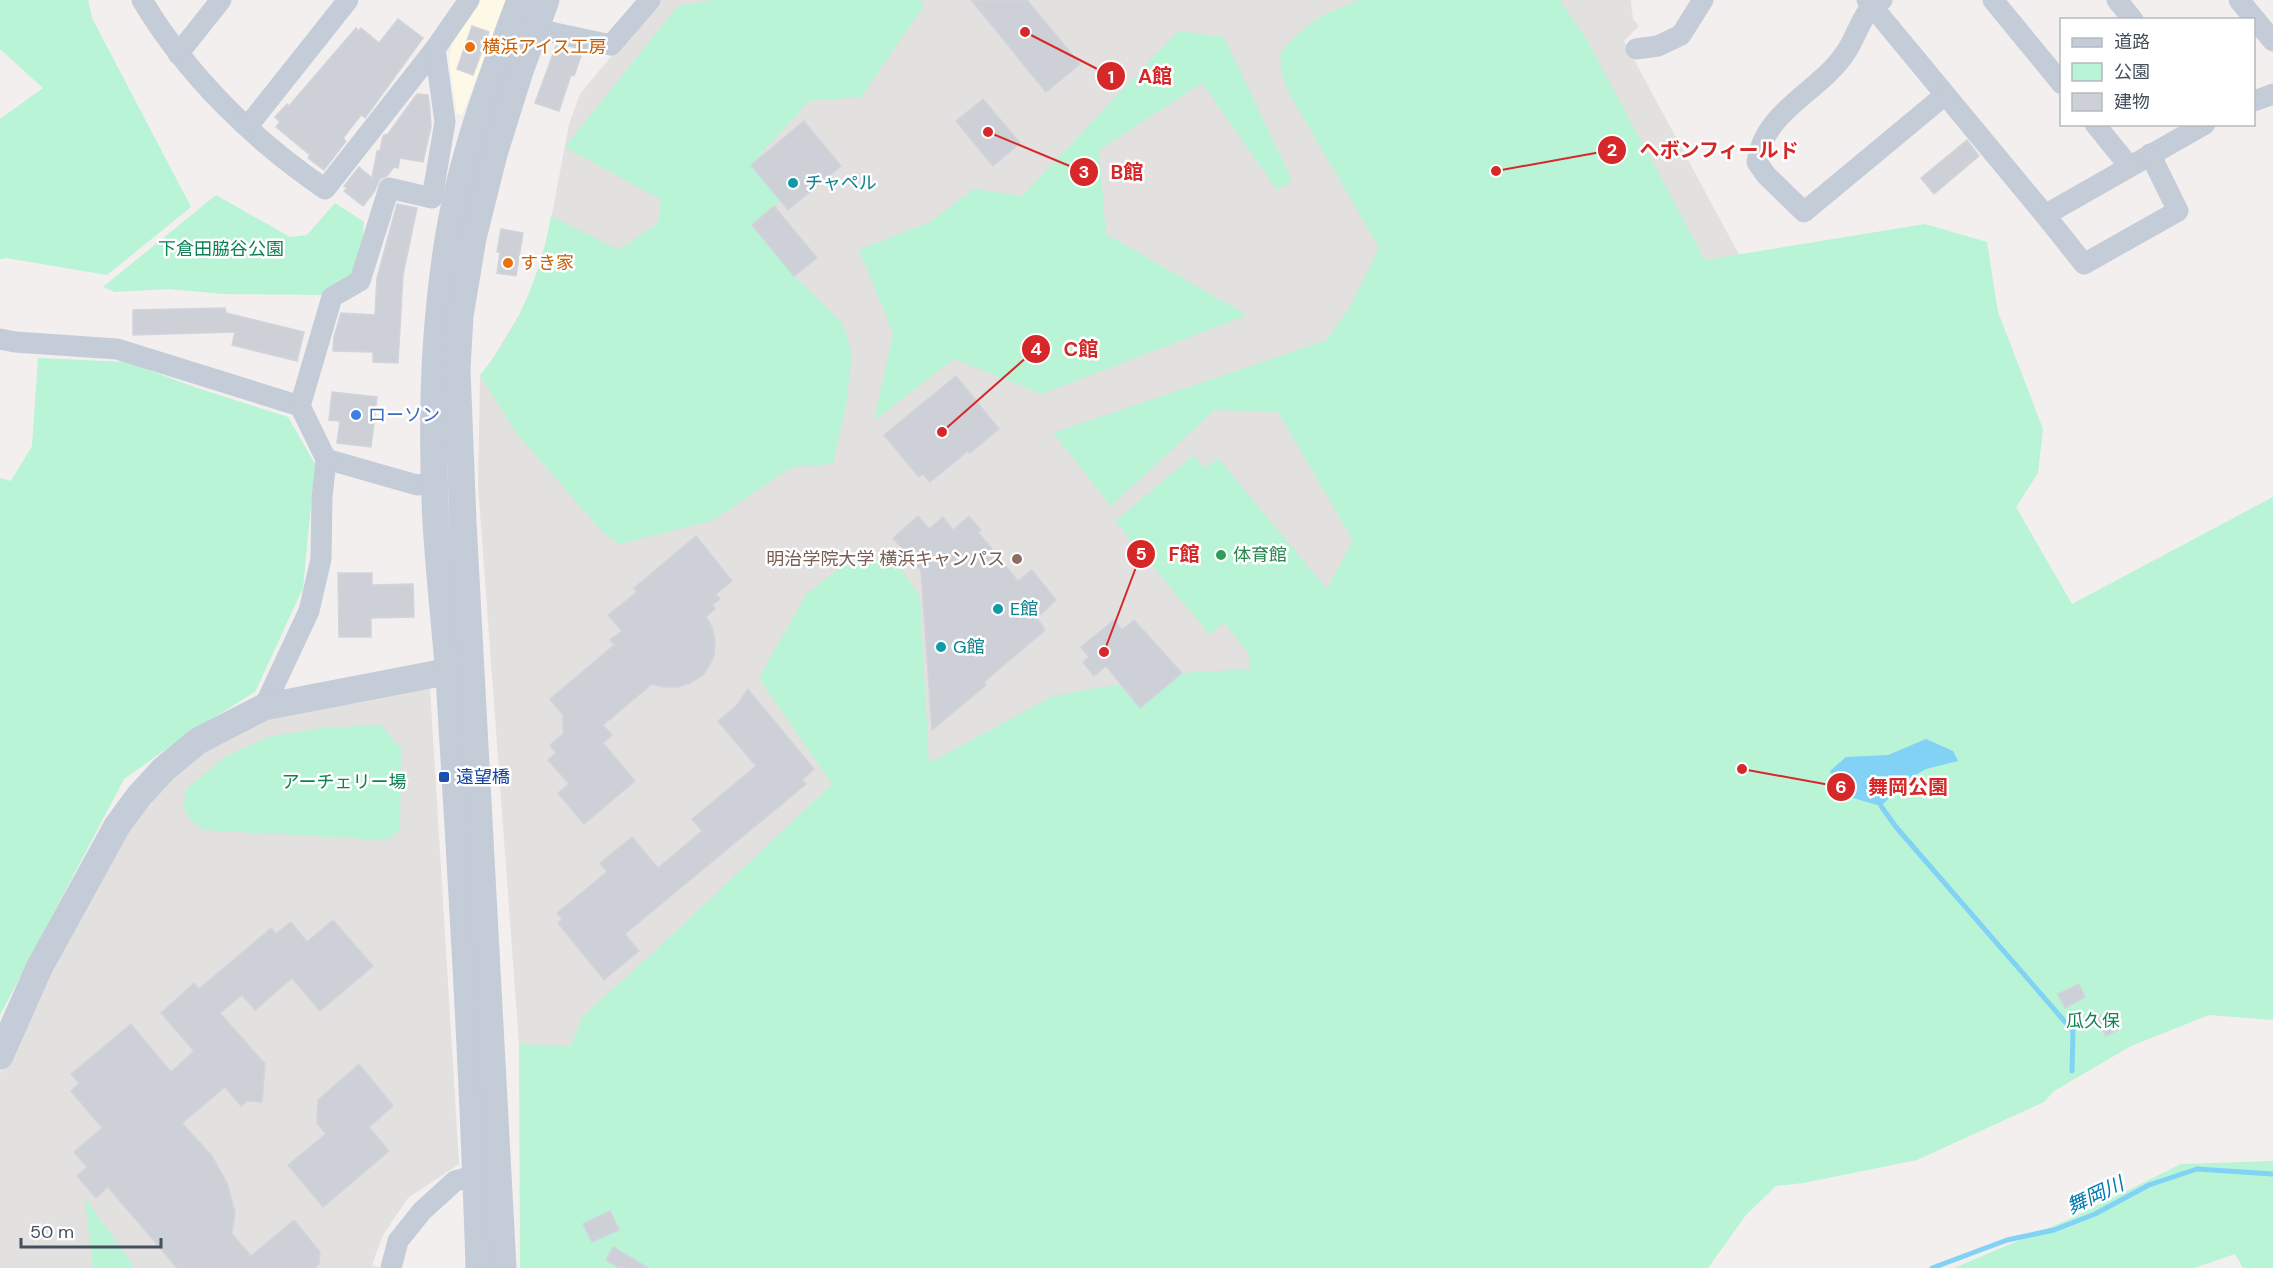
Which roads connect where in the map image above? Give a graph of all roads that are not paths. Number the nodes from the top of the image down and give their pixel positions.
1 (141, 0) edge
2 (221, 0) edge
3 (348, 0) edge
4 (469, 0) edge
5 (520, 0) edge
6 (546, 0) edge
7 (650, 0) edge
8 (1702, 0) edge
9 (1993, 0) edge
10 (2117, 0) edge
11 (2239, 0) edge
12 (1874, 2) edge
13 (2131, 18) edge
14 (2254, 18) edge
15 (2255, 19) edge
16 (536, 29) junction
17 (2273, 41) edge
18 (435, 49) junction
19 (1636, 49) dead end
20 (178, 54) junction
21 (2060, 83) edge
22 (2273, 94) edge
23 (1945, 95) junction
24 (2255, 100) edge
25 (248, 126) junction
26 (2097, 126) edge
27 (2201, 126) edge
28 (2150, 154) junction
29 (2129, 166) junction
30 (2045, 214) junction
31 (0, 339) edge
32 (300, 406) junction
33 (326, 459) junction
34 (435, 483) junction
35 (460, 669) junction
36 (264, 707) junction
37 (0, 1056) edge
38 (487, 1172) junction
39 (390, 1268) edge
40 (479, 1268) edge
41 (502, 1268) edge

1 - 20 street
2 - 20 street
3 - 25 street
4 - 18 street
5 - 34 street
6 - 16 street
7 - 16 street
8 - 19 street
9 - 21 street
10 - 13 street
11 - 14 street
12 - 23 street
12 - 23 street
15 - 17 street
16 - 35 street
18 - 25 street
18 - 32 street
20 - 25 street
22 - 24 street
23 - 30 street
26 - 29 street
27 - 28 street
28 - 29 street
28 - 30 street
29 - 30 street
31 - 32 street
32 - 33 street
33 - 34 street
33 - 36 street
34 - 35 street
35 - 36 street
35 - 38 street
36 - 37 street
38 - 39 street
38 - 40 street
38 - 41 street

